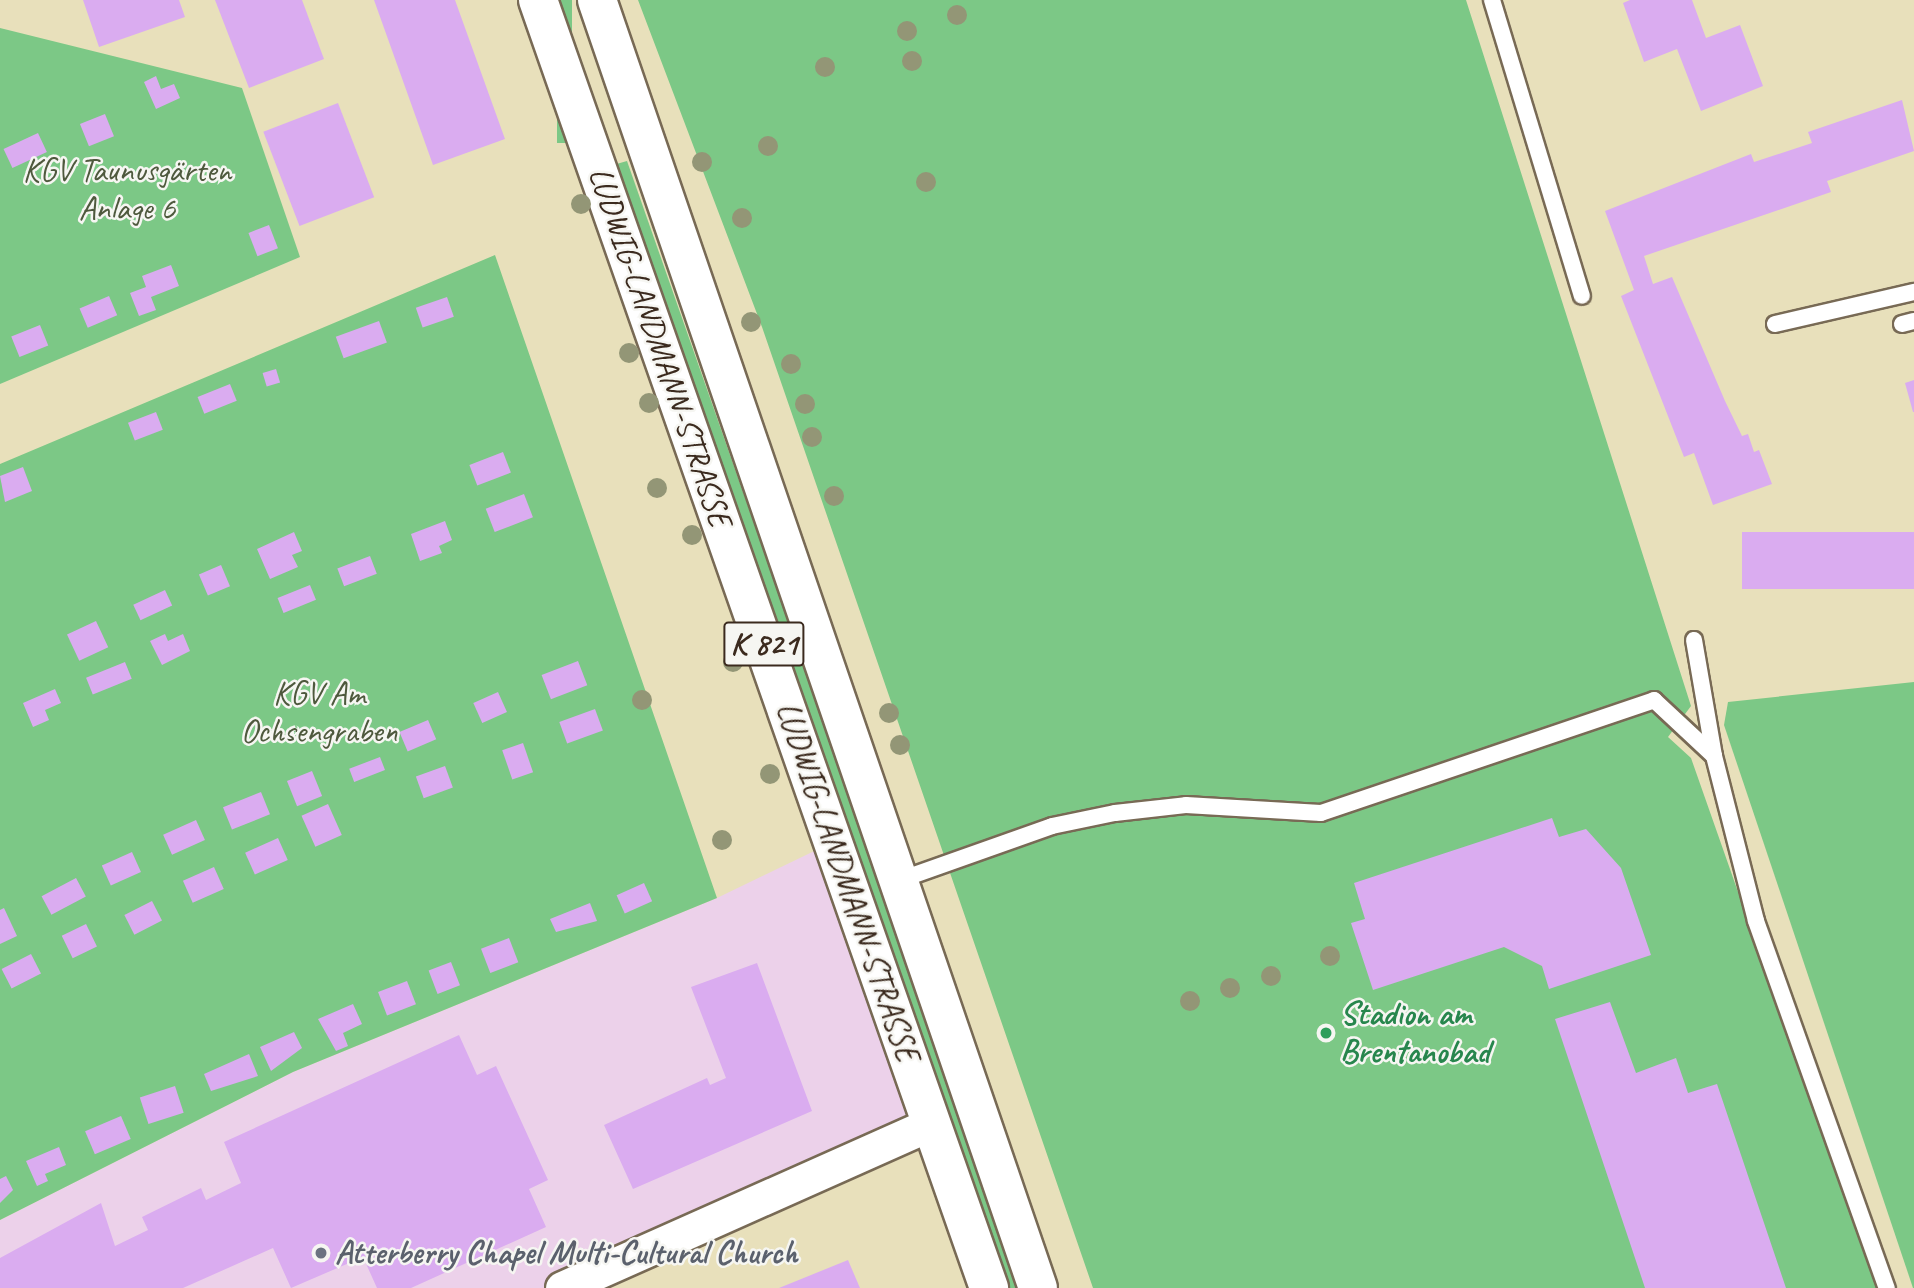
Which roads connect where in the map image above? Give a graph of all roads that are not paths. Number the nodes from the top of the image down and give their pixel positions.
1 (538, 0) edge
2 (597, 0) edge
3 (1492, 0) edge
4 (1914, 292) edge
5 (1582, 296) dead end
6 (1775, 324) dead end
7 (1695, 640) dead end
8 (1714, 756) junction
9 (897, 881) junction
10 (932, 1123) junction
11 (562, 1288) edge
12 (989, 1288) edge
13 (1038, 1288) edge
14 (1887, 1288) edge

1 - 10 main road, LUDWIG-LANDMANN-STRASSE / K 821
2 - 9 main road, LUDWIG-LANDMANN-STRASSE / K 821
3 - 5 lane
4 - 6 lane
7 - 8 lane
8 - 9 lane
8 - 14 lane
9 - 13 main road, LUDWIG-LANDMANN-STRASSE / K 821
10 - 11 street
10 - 12 main road, LUDWIG-LANDMANN-STRASSE / K 821

